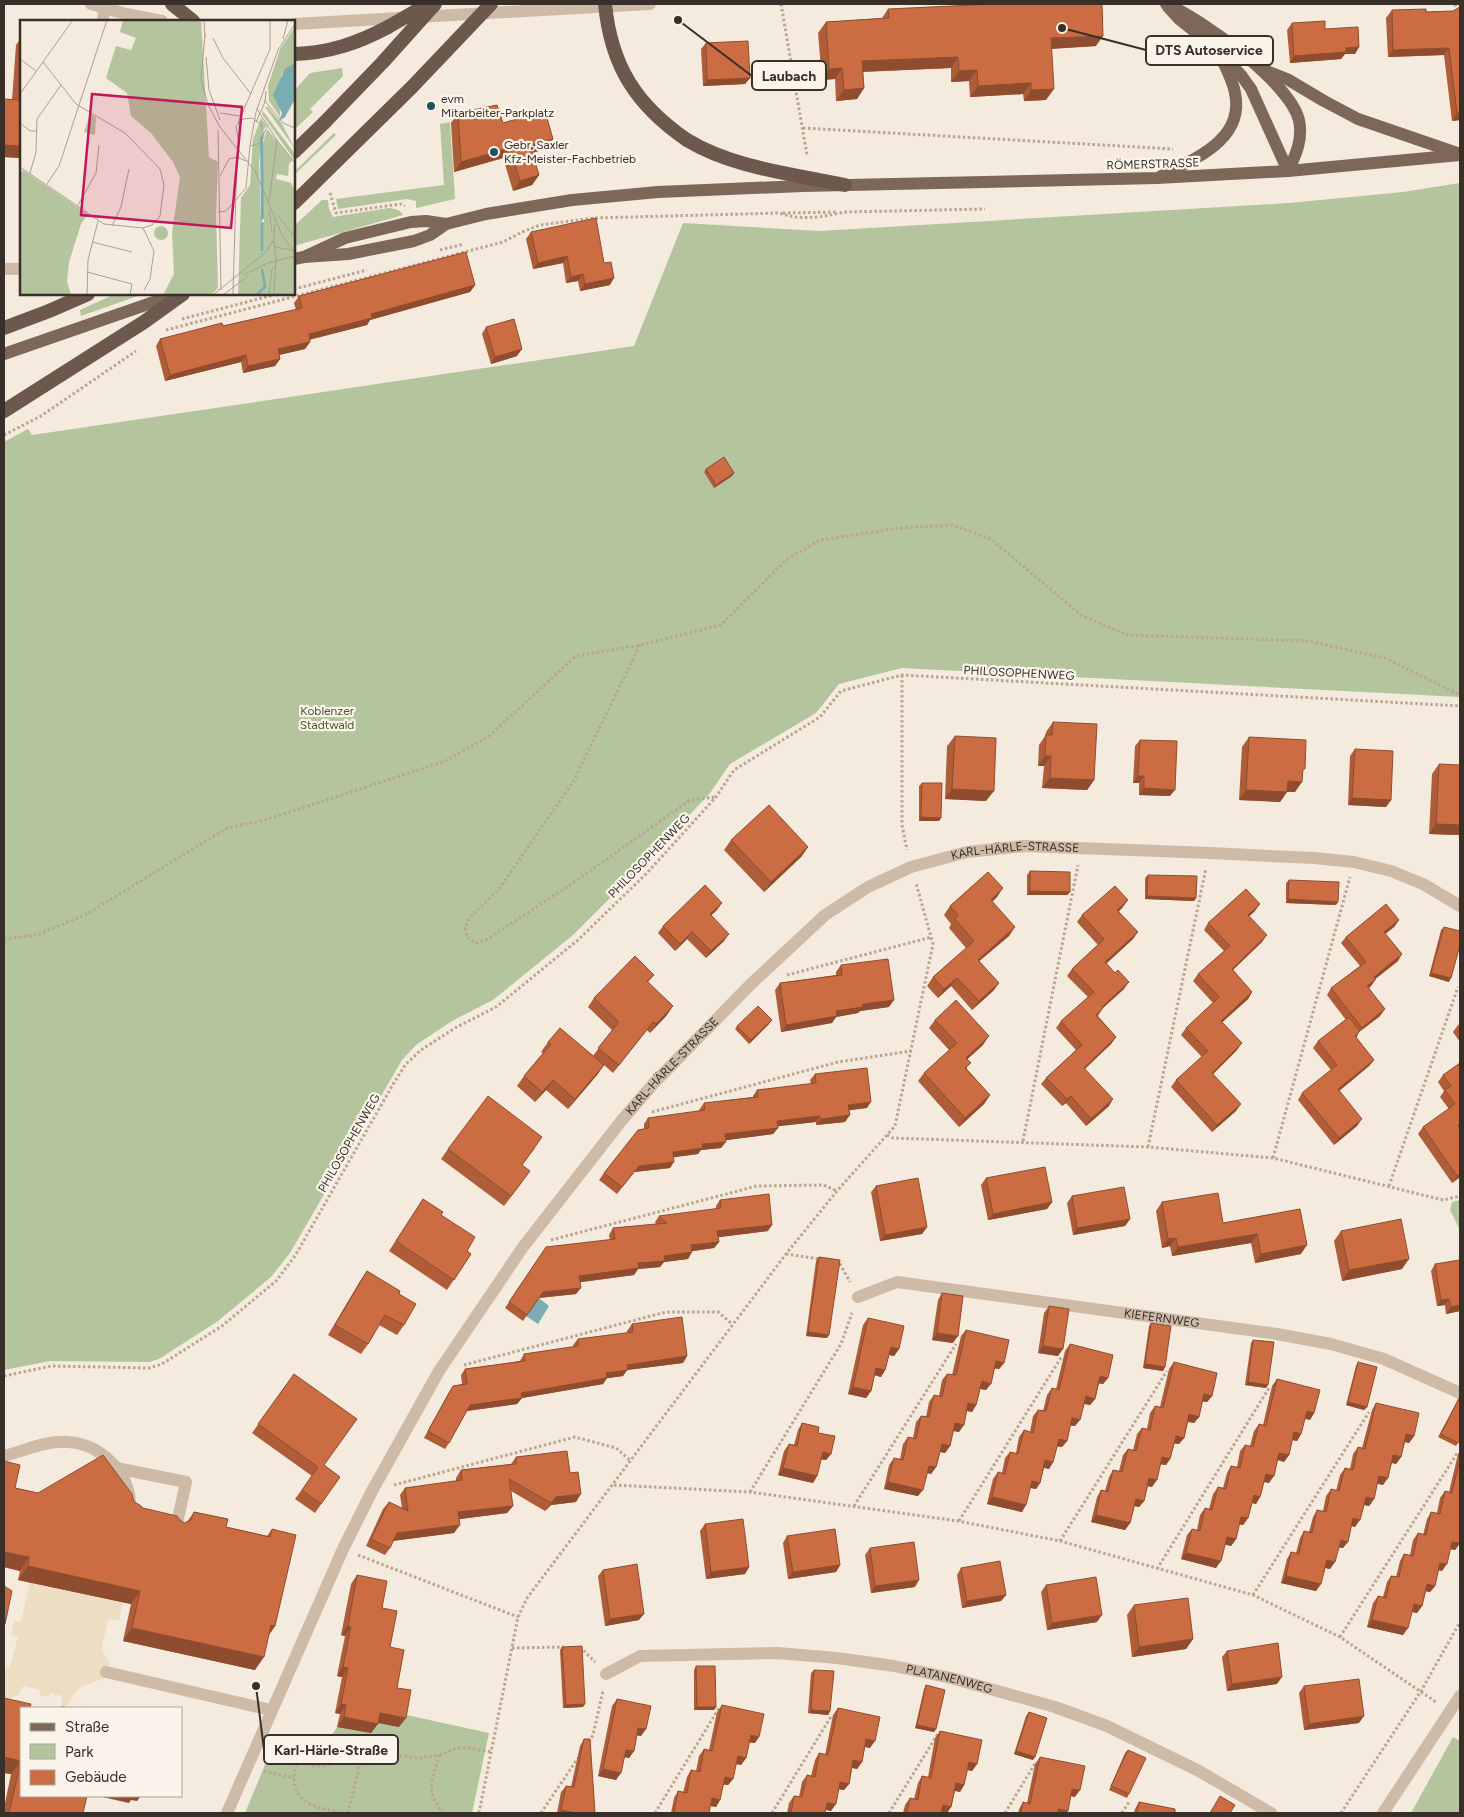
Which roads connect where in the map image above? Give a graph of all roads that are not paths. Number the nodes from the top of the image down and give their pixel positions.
1 (91, 4) edge
2 (172, 4) edge
3 (428, 4) edge
4 (435, 4) edge
5 (491, 4) edge
6 (605, 4) edge
7 (650, 4) edge
8 (1165, 4) edge
9 (104, 8) junction
10 (103, 20) edge
11 (157, 20) edge
12 (191, 20) edge
13 (295, 24) edge
14 (1218, 50) junction
15 (295, 54) edge
16 (1260, 69) junction
17 (295, 151) edge
18 (1460, 155) edge
19 (1288, 172) junction
20 (1156, 178) junction
21 (845, 186) junction
22 (295, 202) edge
23 (446, 224) junction
24 (299, 258) edge
25 (4, 269) edge
26 (20, 269) edge
27 (86, 295) edge
28 (175, 295) edge
29 (182, 295) edge
30 (4, 328) edge
31 (4, 354) edge
32 (4, 411) edge
33 (1460, 906) edge
34 (858, 1297) road end
35 (1460, 1393) edge
36 (4, 1456) edge
37 (116, 1468) junction
38 (131, 1510) edge
39 (176, 1528) edge
40 (106, 1672) dead end
41 (606, 1674) road end
42 (1460, 1696) edge
43 (271, 1710) junction
44 (227, 1813) edge
45 (1271, 1813) edge
46 (1383, 1813) edge

1 - 9 street
2 - 12 highway
3 - 15 highway, bridge
4 - 17 highway, bridge
5 - 22 highway, bridge
6 - 21 highway, bridge
7 - 13 street
8 - 14 main road
8 - 16 main road
9 - 10 street
9 - 11 street
14 - 19 main road
14 - 20 main road
16 - 18 main road
16 - 19 main road
18 - 19 main road, RÖMERSTRASSE
19 - 20 main road, RÖMERSTRASSE
20 - 21 main road, RÖMERSTRASSE
21 - 23 main road, RÖMERSTRASSE
23 - 24 main road
23 - 24 main road
25 - 26 street
27 - 30 highway
28 - 31 main road
29 - 32 highway
33 - 43 street, KARL-HÄRLE-STRASSE
34 - 35 street, KIEFERNWEG
36 - 37 street
37 - 38 street
37 - 39 street
40 - 43 street
41 - 45 street, PLATANENWEG
42 - 46 street
43 - 44 street, KARL-HÄRLE-STRASSE

